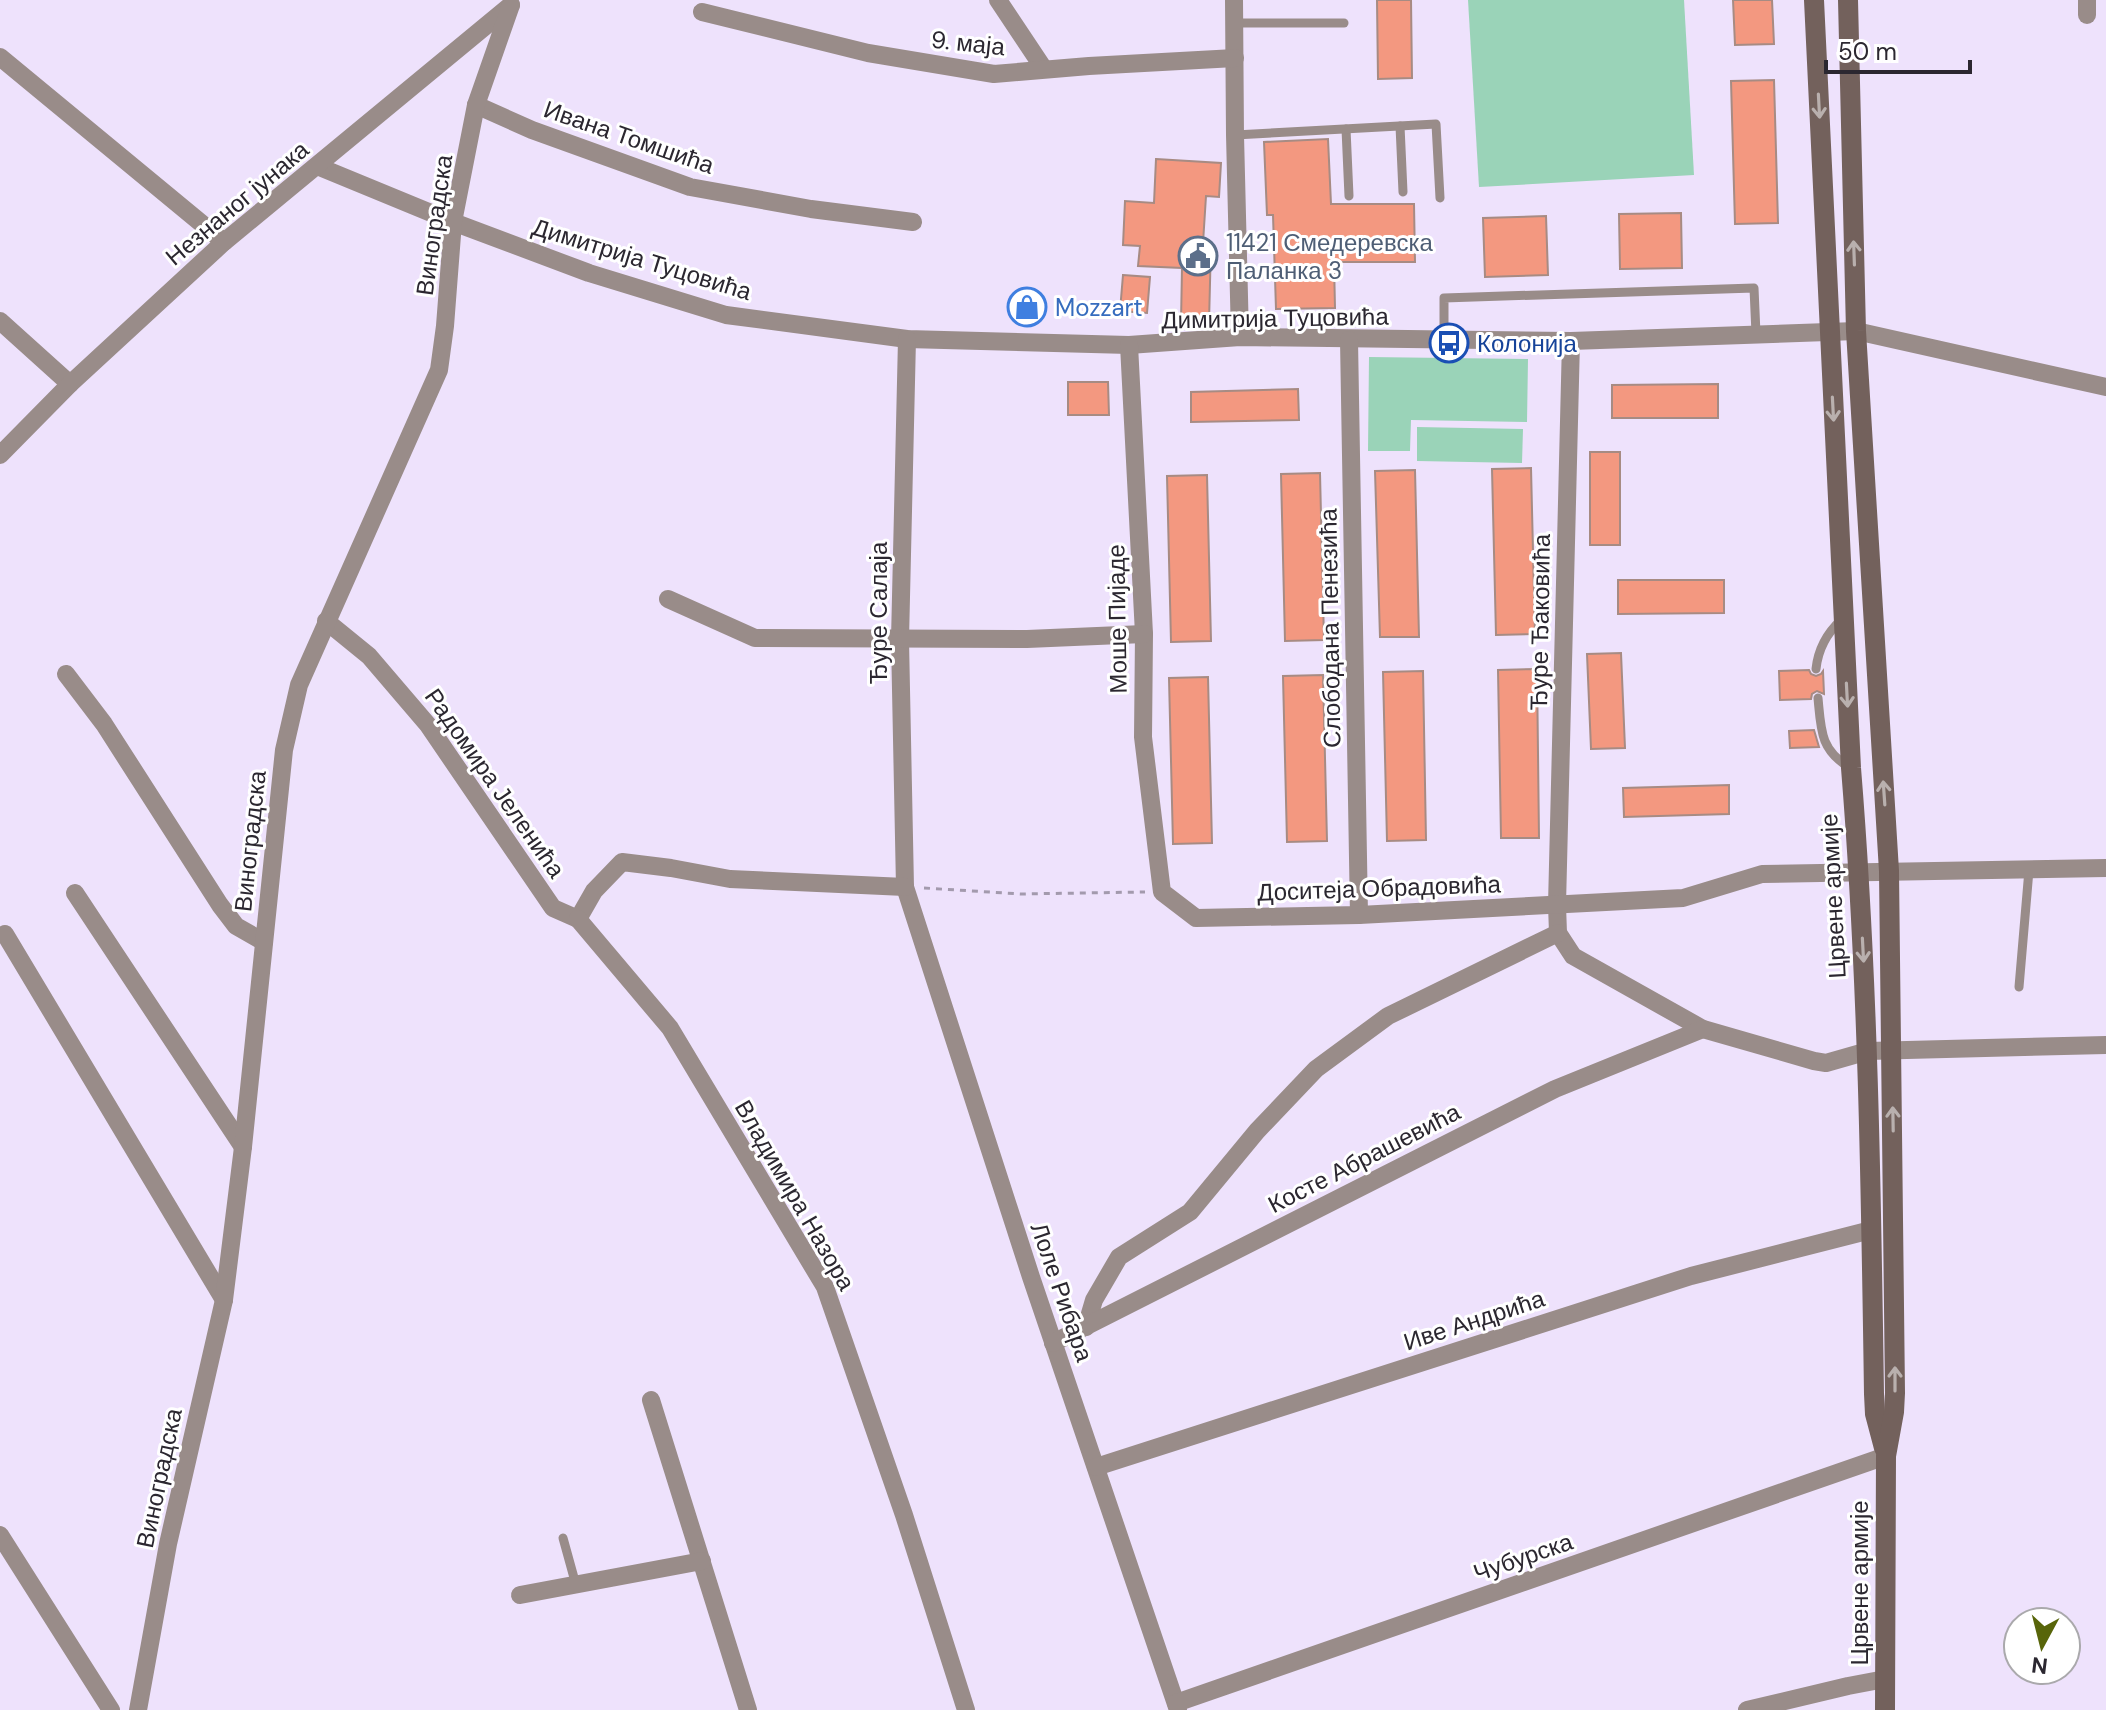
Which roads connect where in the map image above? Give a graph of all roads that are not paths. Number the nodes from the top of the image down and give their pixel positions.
1 (998, 0) edge
2 (1234, 0) edge
3 (1814, 0) edge
4 (1848, 0) edge
5 (514, 2) edge
6 (702, 12) dead end
7 (1234, 23) junction
8 (1344, 23) dead end
9 (0, 57) edge
10 (1235, 58) junction
11 (1044, 69) junction
12 (476, 105) junction
13 (1400, 126) junction
14 (1346, 129) junction
15 (1235, 135) junction
16 (317, 166) junction
17 (1403, 192) dead end
18 (1349, 196) dead end
19 (1440, 198) dead end
20 (453, 222) junction
21 (913, 222) dead end
22 (224, 242) junction
23 (0, 321) edge
24 (1831, 331) junction
25 (1856, 331) junction
26 (1756, 334) junction
27 (1240, 337) junction
28 (907, 339) junction
29 (1349, 340) junction
30 (1444, 340) junction
31 (1571, 341) junction
32 (1129, 345) junction
33 (70, 384) junction
34 (2106, 387) edge
35 (0, 455) edge
36 (668, 599) dead end
37 (1843, 617) junction
38 (326, 621) junction
39 (1144, 634) junction
40 (900, 640) junction
41 (1816, 669) dead end
42 (66, 674) dead end
43 (1818, 698) dead end
44 (1851, 768) junction
45 (2106, 868) edge
46 (2029, 870) junction
47 (1889, 871) junction
48 (1860, 872) junction
49 (905, 887) junction
50 (1162, 892) joint
51 (75, 893) dead end
52 (1557, 905) junction
53 (1359, 915) junction
54 (578, 919) junction
55 (1558, 933) junction
56 (5, 934) dead end
57 (264, 942) junction
58 (2019, 987) dead end
59 (1703, 1029) junction
60 (2106, 1045) edge
61 (1880, 1052) junction
62 (243, 1147) junction
63 (1871, 1230) junction
64 (224, 1300) junction
65 (1086, 1327) junction
66 (1053, 1343) junction
67 (651, 1400) dead end
68 (1886, 1456) junction
69 (1096, 1467) junction
70 (0, 1535) edge
71 (563, 1538) dead end
72 (702, 1561) junction
73 (576, 1585) junction
74 (520, 1595) dead end
75 (1885, 1679) junction
76 (1177, 1706) edge
77 (111, 1710) edge
78 (138, 1710) edge
79 (748, 1710) edge
80 (966, 1710) edge
81 (1747, 1710) edge
82 (1885, 1710) edge

1 - 11 street
2 - 7 street
3 -> 24 main road, Црвене армије
25 -> 4 main road, Црвене армије
5 - 12 street, Виноградска
5 - 16 street, Незнаног јунака
6 - 11 street, 9. маја
7 - 8 lane
7 - 10 street
9 - 22 street
10 - 11 street, 9. маја
10 - 15 street
12 - 20 street, Виноградска
12 - 21 street, Ивана Томшића
13 - 14 lane
13 - 17 lane
13 - 19 lane
14 - 15 lane
14 - 18 lane
15 - 27 street
16 - 20 street, Димитрија Туцовића
16 - 22 street, Незнаног јунака
20 - 28 street, Димитрија Туцовића
20 - 38 street, Виноградска
22 - 33 street, Незнаног јунака
23 - 33 street
24 - 25 street, Димитрија Туцовића
24 - 26 street, Димитрија Туцовића
24 -> 37 main road, Црвене армије
25 - 34 street, Димитрија Туцовића
47 -> 25 main road, Црвене армије
26 - 30 lane
26 - 31 street, Димитрија Туцовића
27 - 29 street, Димитрија Туцовића
27 - 32 street, Димитрија Туцовића
28 - 32 street, Димитрија Туцовића
28 - 40 street, Ђуре Салаја
29 - 30 street, Димитрија Туцовића
29 - 53 street, Слободана Пенезића
30 - 31 street, Димитрија Туцовића
31 - 52 street, Ђуре Ђаковића
32 - 39 street, Моше Пијаде
33 - 35 street, Незнаног јунака
36 - 40 street
37 - 41 lane
37 -> 44 main road, Црвене армије
38 - 54 street, Радомира Јеленића
38 - 57 street, Виноградска
39 - 40 street
39 - 50 street, Моше Пијаде
40 - 49 street, Ђуре Салаја
42 - 57 street
43 - 44 lane
44 - 48 main road, Црвене армије
45 - 46 street, Доситеја Обрадовића
46 - 47 street, Доситеја Обрадовића
46 - 58 lane
47 - 48 street, Доситеја Обрадовића
47 - 61 main road, Црвене армије
48 - 52 street, Доситеја Обрадовића
48 -> 61 main road, Црвене армије
49 - 54 street, Радомира Јеленића
49 - 66 street, Лоле Рибара
50 - 53 street, Доситеја Обрадовића
51 - 62 street
52 - 53 street, Доситеја Обрадовића
52 - 55 street
54 - 80 street, Владимира Назора
55 - 59 street
55 - 65 street
56 - 64 street
57 - 62 street, Виноградска
59 - 61 street
59 - 65 street, Косте Абрашевића
60 - 61 street
61 - 63 main road, Црвене армије
68 -> 61 main road, Црвене армије
62 - 64 street, Виноградска
63 - 68 main road, Црвене армије
63 - 69 street, Иве Андрића
64 - 78 street, Виноградска
65 - 66 street, Косте Абрашевића
66 - 69 street, Лоле Рибара
67 - 72 street
68 - 75 main road, Црвене армије
68 - 76 street, Чубурска
69 - 76 street, Лоле Рибара
70 - 77 street
71 - 73 lane
72 - 73 street
72 - 79 street
73 - 74 street
75 - 81 street
75 - 82 main road, Црвене армије

